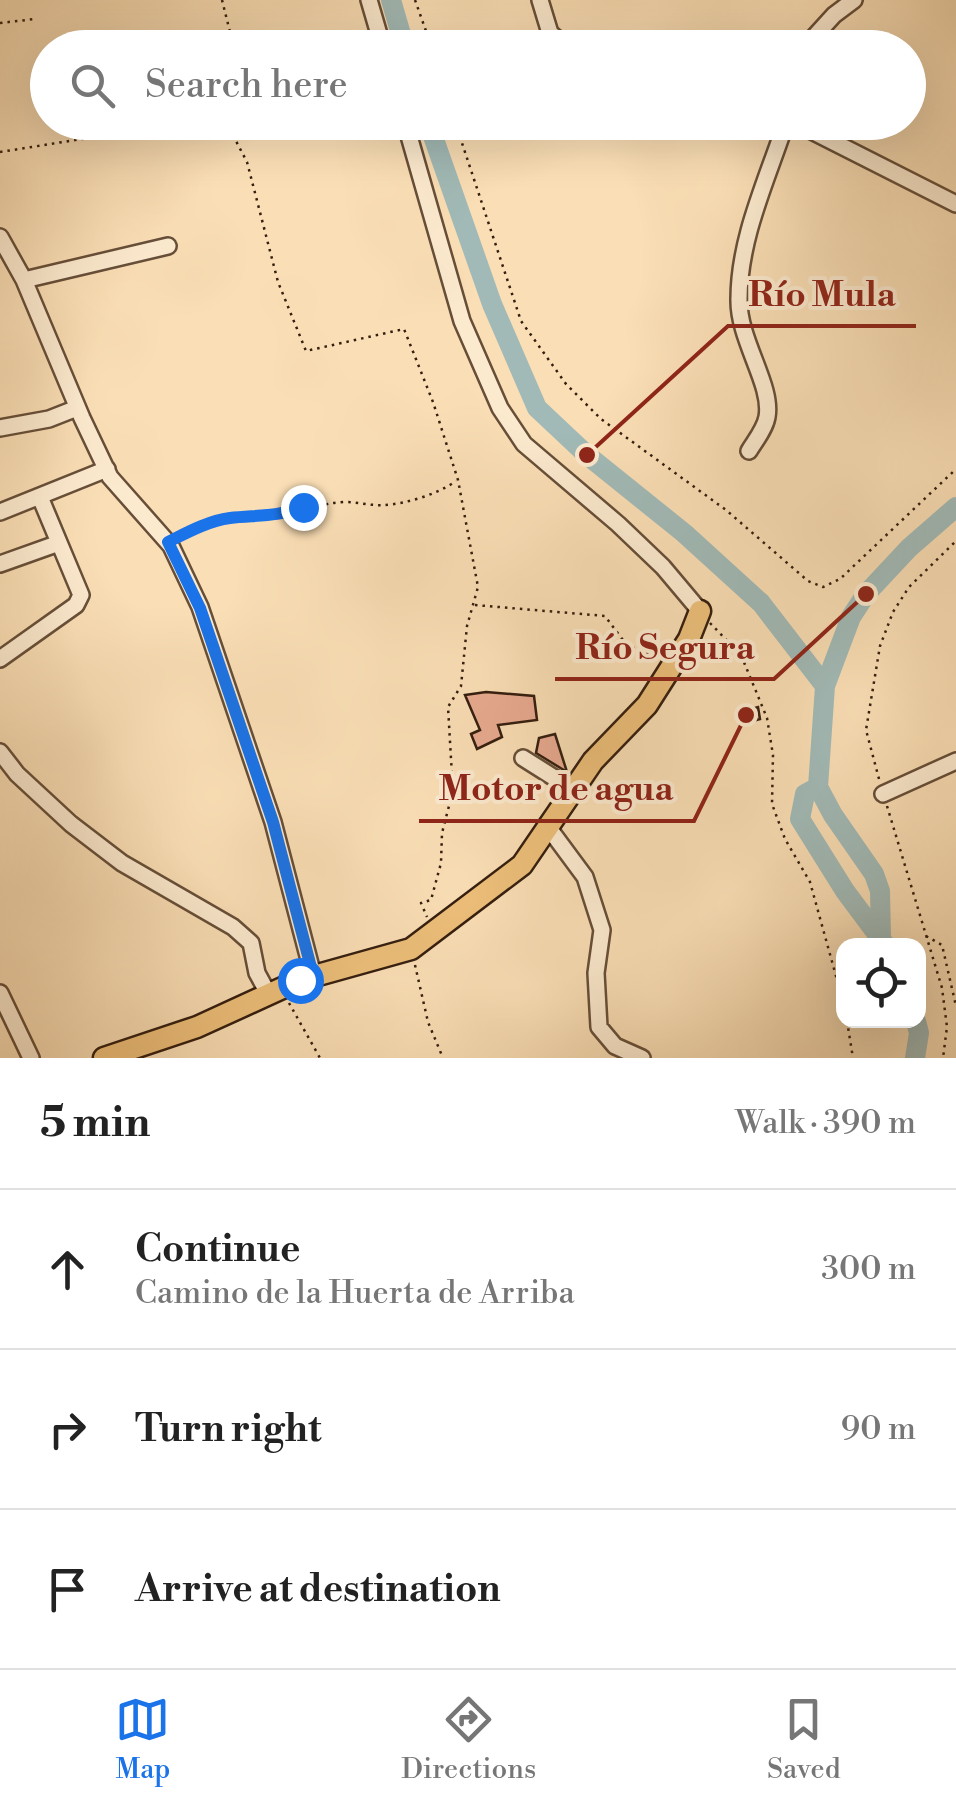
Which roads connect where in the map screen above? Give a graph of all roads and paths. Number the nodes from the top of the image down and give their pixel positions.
1 (222, 0) edge
2 (369, 0) edge
3 (415, 0) edge
4 (540, 0) edge
5 (854, 0) edge
6 (36, 19) dead end
7 (0, 23) edge
8 (230, 30) edge
9 (378, 30) edge
10 (426, 30) edge
11 (549, 30) edge
12 (820, 30) edge
13 (76, 140) edge
14 (235, 140) edge
15 (410, 140) edge
16 (461, 140) edge
17 (783, 140) edge
18 (826, 140) edge
19 (0, 152) edge
20 (956, 204) edge
21 (0, 237) edge
22 (168, 246) dead end
23 (24, 280) junction
24 (78, 408) junction
25 (0, 428) edge
26 (749, 450) dead end
27 (106, 469) junction
28 (956, 469) edge
29 (458, 480) junction
30 (40, 498) junction
31 (0, 512) edge
32 (168, 542) junction
33 (59, 543) junction
34 (0, 564) edge
35 (474, 604) junction
36 (700, 611) junction
37 (0, 658) edge
38 (672, 666) junction
39 (0, 752) edge
40 (523, 758) dead end
41 (956, 761) edge
42 (572, 790) junction
43 (883, 794) dead end
44 (548, 827) junction
45 (432, 932) junction
46 (927, 935) dead end
47 (410, 949) junction
48 (313, 975) junction
49 (836, 975) edge
50 (275, 992) junction
51 (0, 993) edge
52 (956, 1006) edge
53 (848, 1028) edge
54 (31, 1058) edge
55 (104, 1058) edge
56 (320, 1058) edge
57 (443, 1058) edge
58 (642, 1058) edge
59 (853, 1058) edge

1 - 8 path
2 - 9 street
3 - 10 path
4 - 11 street
5 - 12 street
6 - 7 path
13 - 19 path
14 - 29 path
15 - 36 street
16 - 28 path
17 - 26 street
18 - 20 street
21 - 23 street
22 - 23 street
23 - 24 street
24 - 25 street
24 - 27 street
27 - 30 street
27 - 32 street
29 - 32 path
29 - 35 path
30 - 31 street
30 - 33 street
32 - 48 street
33 - 34 street
33 - 37 street
35 - 38 path
35 - 45 path
36 - 38 main road
36 - 49 path
38 - 42 main road
39 - 50 street
40 - 42 street
41 - 43 street
42 - 44 main road
44 - 45 main road
44 - 58 street
45 - 47 main road
46 - 52 path
47 - 48 main road
47 - 57 path
48 - 50 main road
50 - 55 main road
50 - 56 path
51 - 54 street
53 - 59 path

